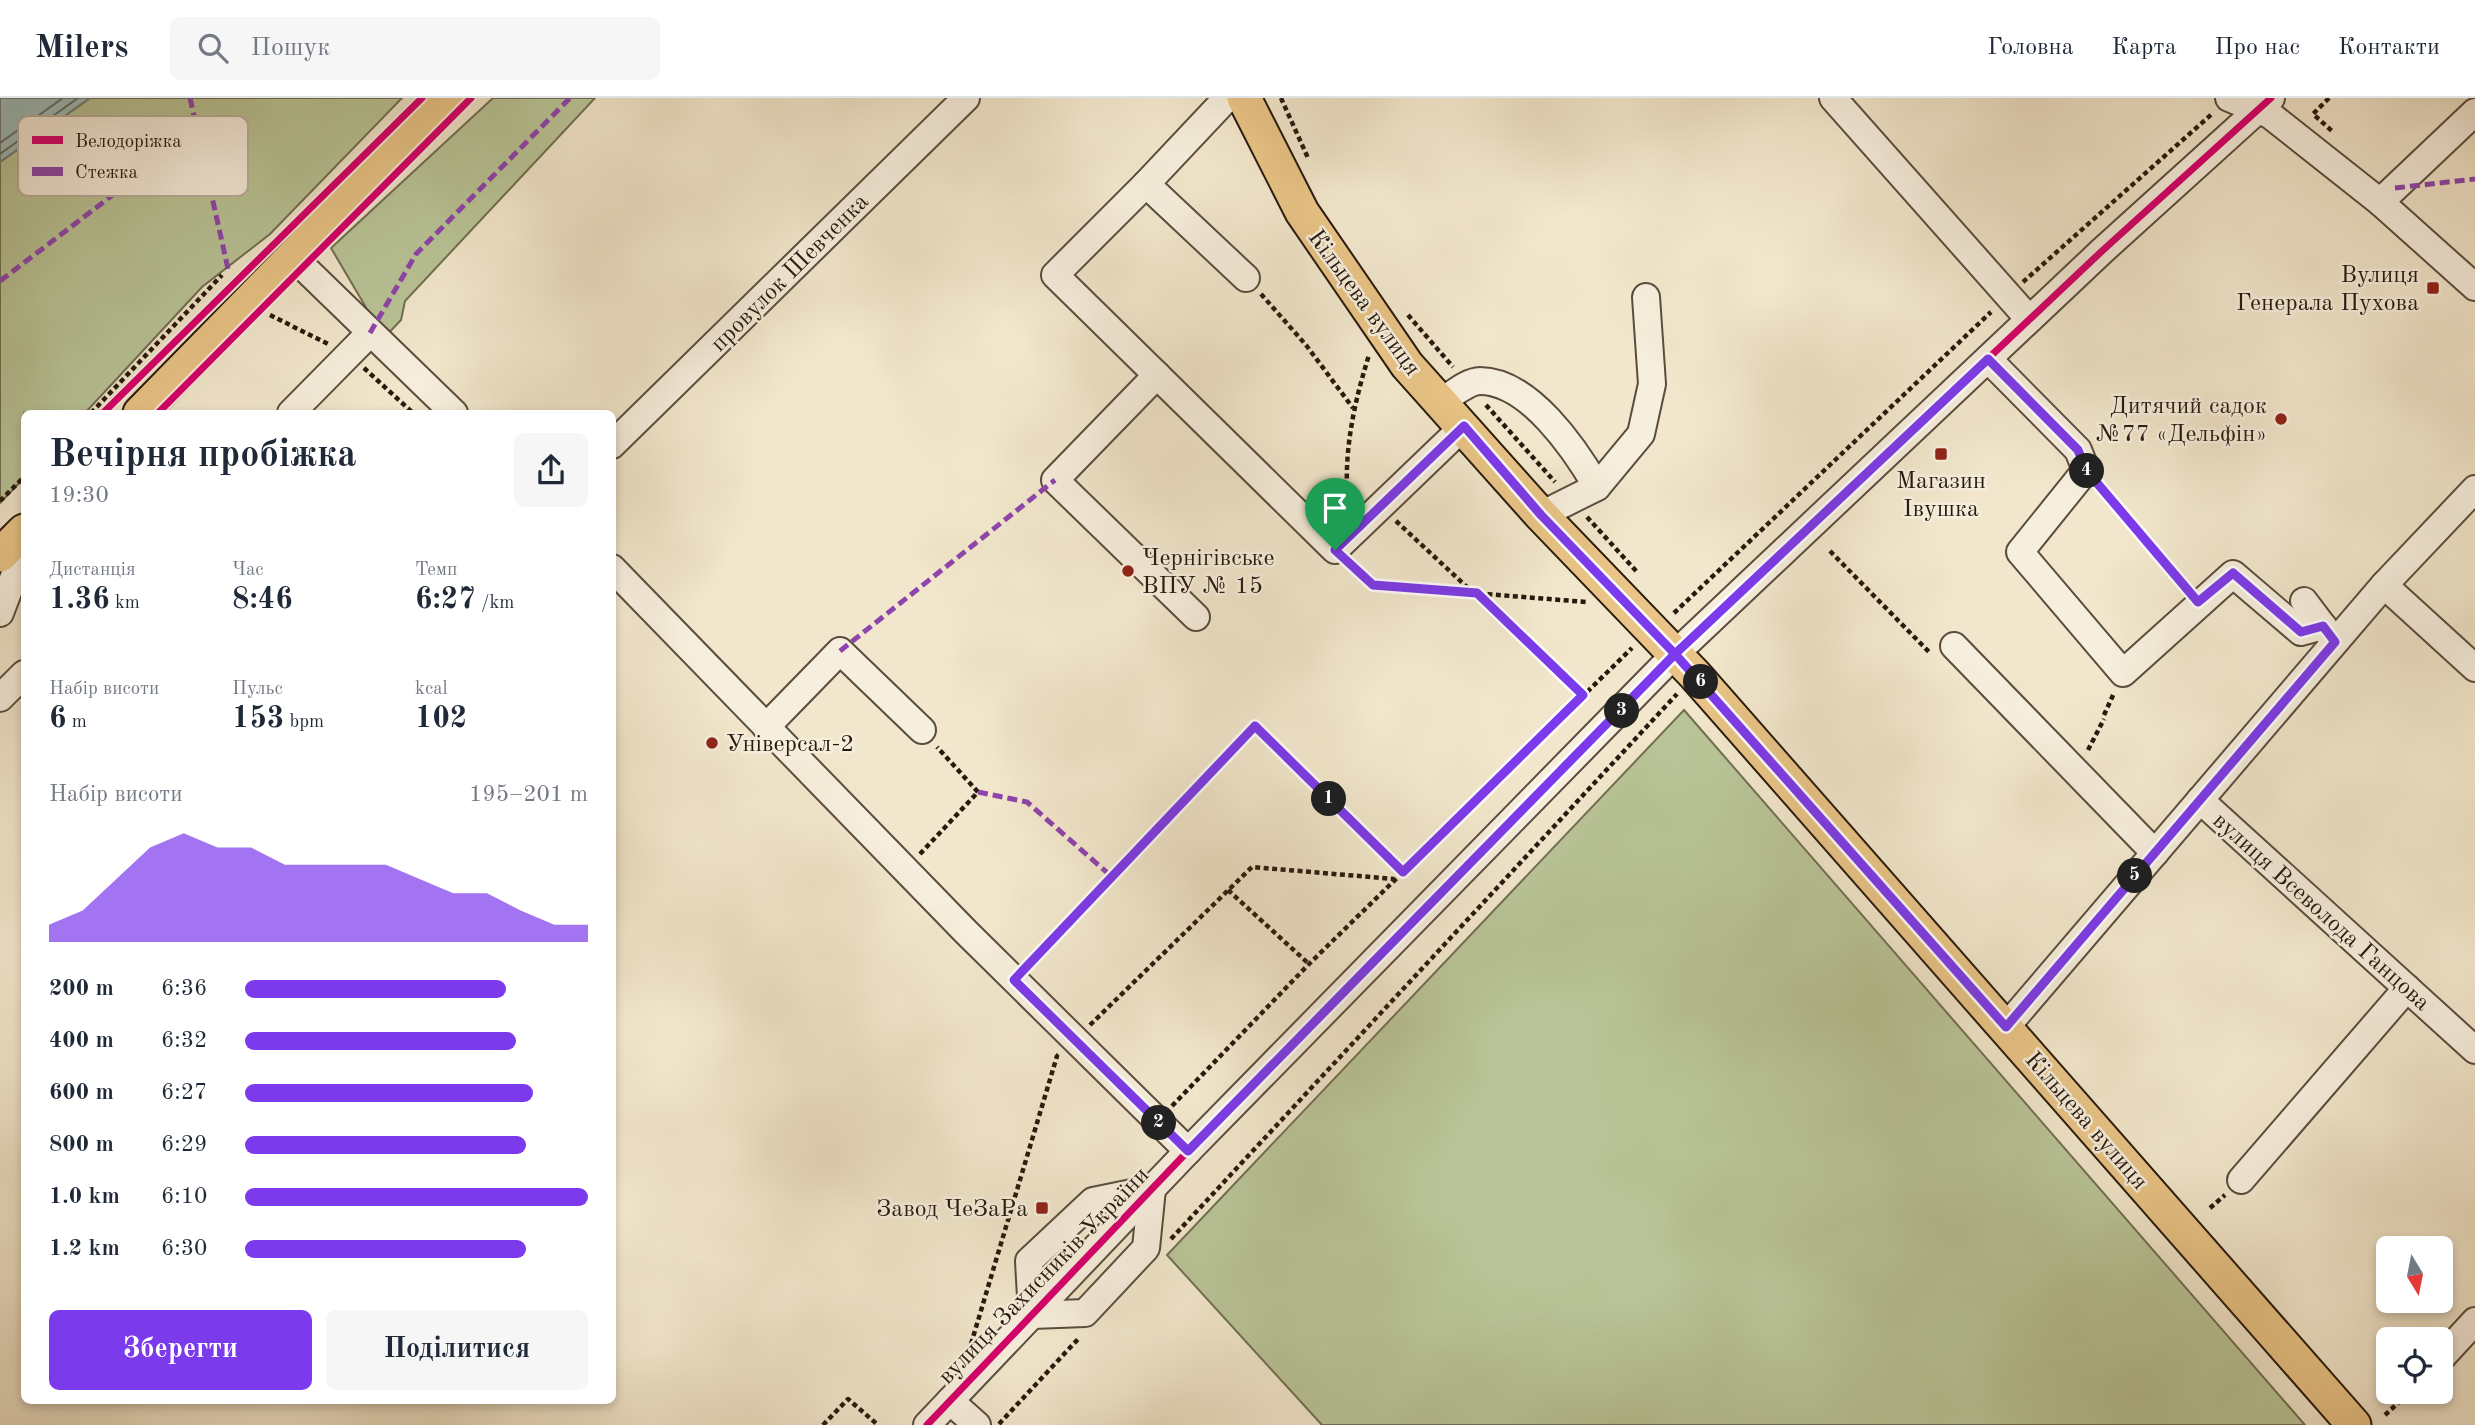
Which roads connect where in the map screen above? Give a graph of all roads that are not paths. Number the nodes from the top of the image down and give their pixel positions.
1 (448, 98) edge
2 (966, 98) edge
3 (1227, 98) edge
4 (1244, 98) edge
5 (1833, 98) edge
6 (2229, 98) edge
7 (2264, 104) edge
8 (2475, 112) edge
9 (1146, 184) junction
10 (2380, 202) junction
11 (292, 256) junction
12 (1246, 278) road end
13 (2475, 287) edge
14 (1646, 297) dead end
15 (2029, 319) junction
16 (370, 334) junction
17 (1988, 359) junction
18 (1157, 376) junction
19 (1442, 401) junction
20 (143, 410) edge
21 (294, 410) edge
22 (451, 410) edge
23 (1464, 426) junction
24 (616, 441) edge
25 (1597, 487) junction
26 (2475, 489) edge
27 (1541, 515) junction
28 (21, 534) edge
29 (0, 555) edge
30 (21, 558) edge
31 (616, 572) edge
32 (2384, 585) junction
33 (2304, 601) dead end
34 (0, 613) edge
35 (1196, 617) dead end
36 (2329, 634) junction
37 (1954, 646) road end
38 (1675, 654) junction
39 (2475, 668) edge
40 (21, 677) edge
41 (0, 698) edge
42 (766, 727) junction
43 (922, 730) road end
44 (2200, 800) junction
45 (2155, 853) junction
46 (2407, 988) junction
47 (2006, 1027) junction
48 (2475, 1050) edge
49 (1188, 1151) junction
50 (2241, 1180) dead end
51 (1152, 1189) junction
52 (1032, 1315) junction
53 (2475, 1321) edge
54 (2453, 1345) edge
55 (950, 1401) junction
56 (927, 1425) edge
57 (977, 1425) edge
58 (2354, 1425) edge

1 - 11 main road
2 - 24 street, провулок Шевченка
3 - 9 street
4 - 19 main road, Кільцева вулиця
5 - 15 street
6 - 7 street
7 - 10 street
7 - 15 street, вулиця Захисників України
8 - 10 street
9 - 12 street
9 - 18 street
10 - 13 street
11 - 16 street
11 - 20 main road
14 - 25 street
15 - 17 street, вулиця Захисників України
16 - 21 street
16 - 22 street
17 - 36 street
17 - 38 street, вулиця Захисників України
18 - 23 street
18 - 35 street
19 - 23 main road, Кільцева вулиця
19 - 25 street
23 - 27 main road, Кільцева вулиця
25 - 27 street
26 - 32 street
27 - 38 main road, Кільцева вулиця
28 - 29 main road
30 - 34 street
31 - 42 street
32 - 36 street
32 - 39 street
33 - 36 street
36 - 44 street
37 - 45 street
38 - 47 main road, Кільцева вулиця
38 - 49 street, вулиця Захисників України
40 - 41 street
42 - 43 street
42 - 49 street
44 - 45 street
44 - 46 street, вулиця Всеволода Ганцова
45 - 47 street
46 - 48 street, вулиця Всеволода Ганцова
46 - 50 street
47 - 58 main road, Кільцева вулиця
49 - 51 street, вулиця Захисників України
51 - 52 street, вулиця Захисників України
51 - 52 street
51 - 52 street
52 - 55 street, вулиця Захисників України
53 - 54 street
55 - 56 street, вулиця Захисників України
55 - 57 street

